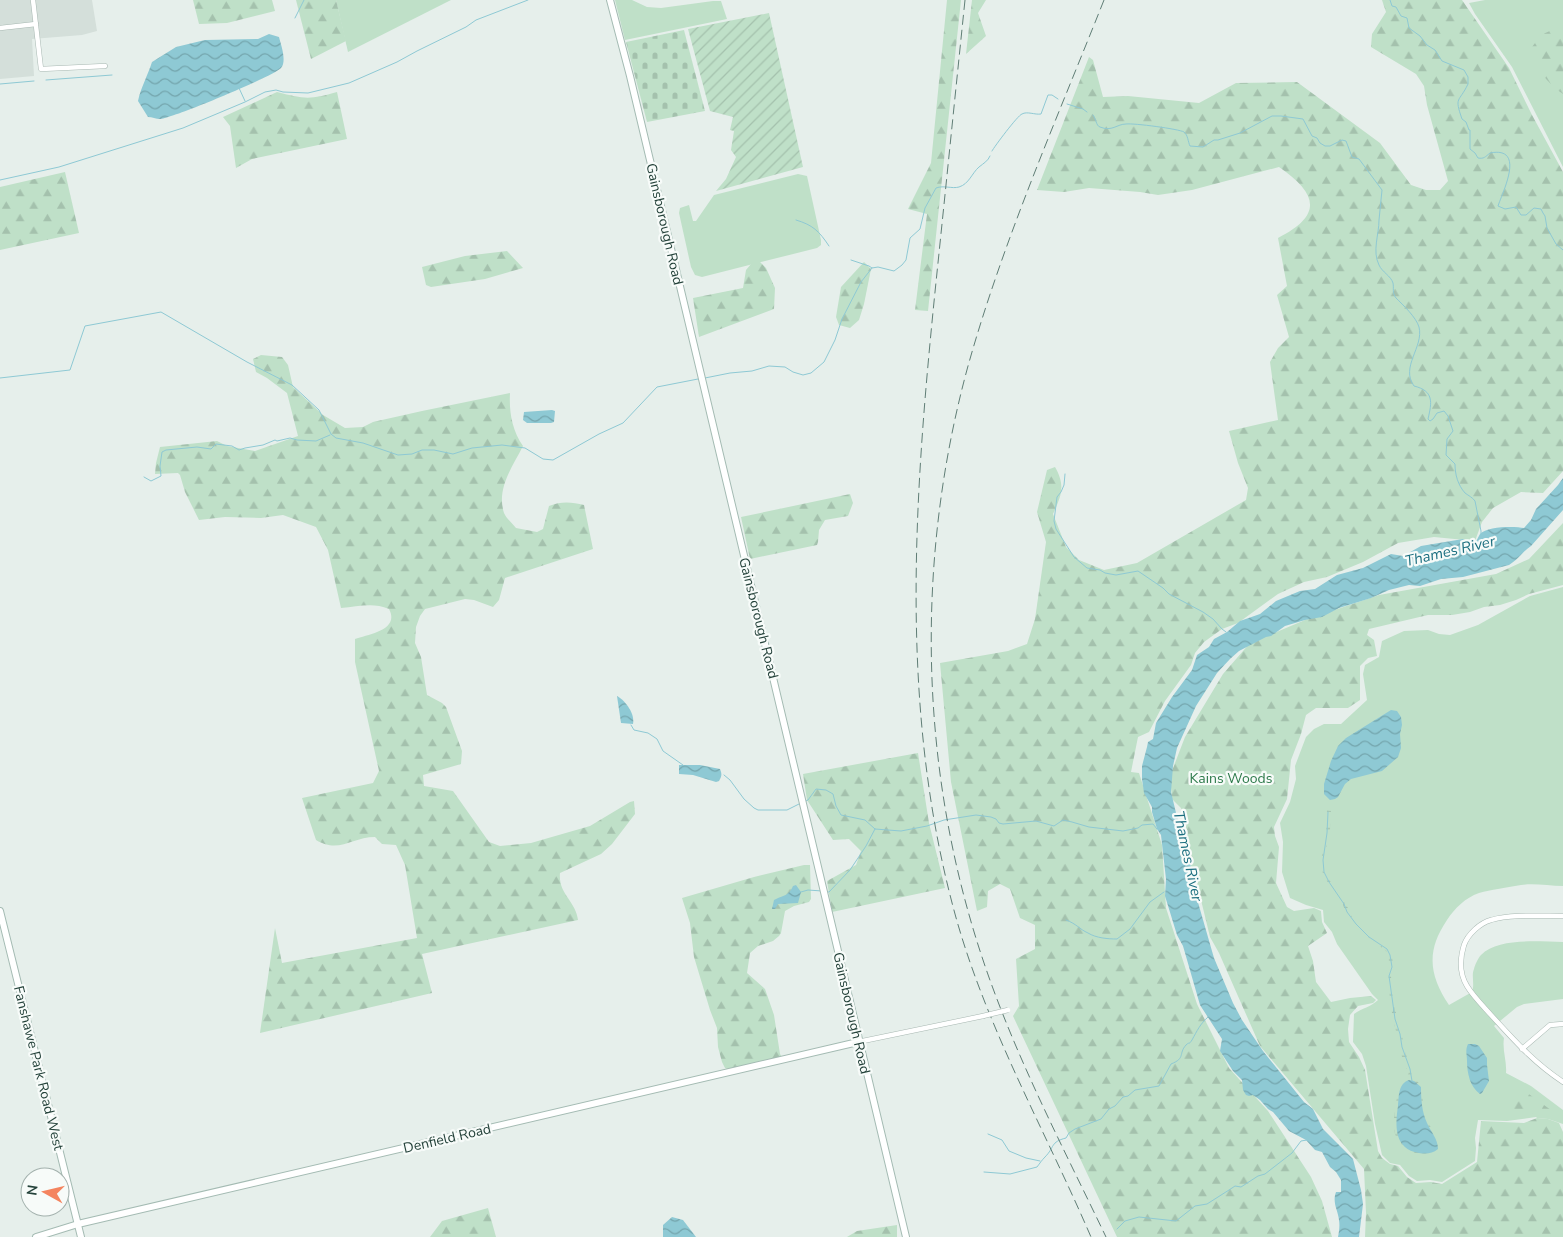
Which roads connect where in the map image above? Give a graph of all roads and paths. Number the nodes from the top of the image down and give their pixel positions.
1 (33, 0) edge
2 (610, 0) edge
3 (36, 24) junction
4 (0, 28) edge
5 (105, 66) dead end
6 (0, 911) edge
7 (1563, 916) edge
8 (1014, 1007) dead end
9 (1563, 1024) edge
10 (858, 1042) junction
11 (1522, 1049) junction
12 (1563, 1082) edge
13 (78, 1224) junction
14 (36, 1237) edge
15 (81, 1237) edge
16 (906, 1237) edge

1 - 3 street
2 - 10 main road, Gainsborough Road
3 - 4 street
3 - 5 street
6 - 13 main road, Fanshawe Park Road West
7 - 11 street
8 - 10 street, bridge
9 - 11 street
10 - 13 main road, Denfield Road
10 - 16 main road, Gainsborough Road
11 - 12 street
13 - 14 main road, Denfield Road
13 - 15 main road, Fanshawe Park Road West

